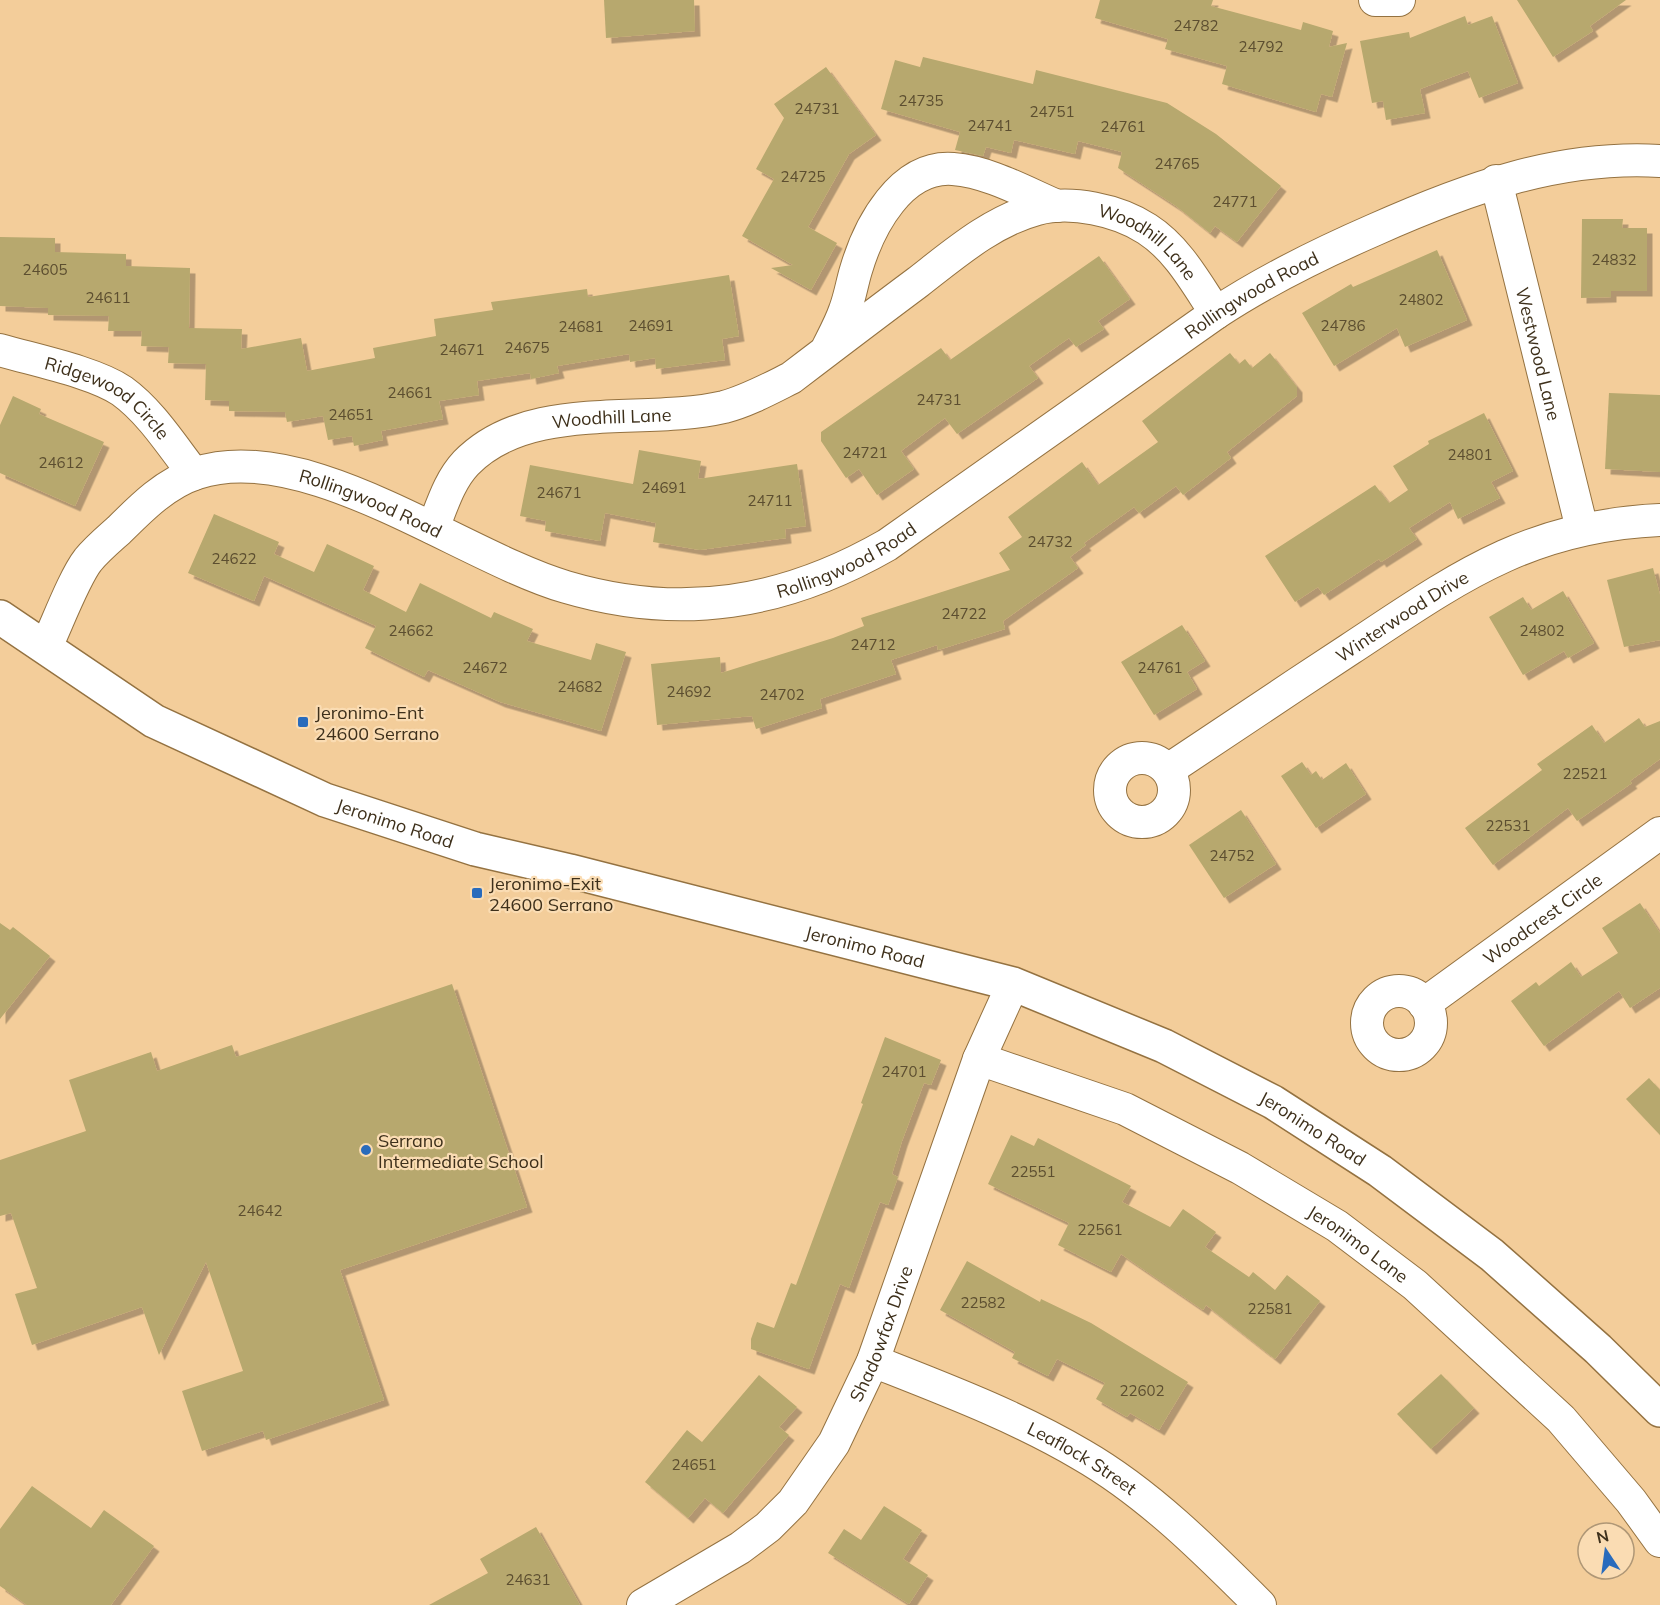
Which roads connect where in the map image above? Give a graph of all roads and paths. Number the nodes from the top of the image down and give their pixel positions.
1 (1375, 0) edge
2 (1399, 0) edge
3 (1660, 161) edge
4 (1496, 181) junction
5 (1057, 206) junction
6 (1216, 313) junction
7 (0, 350) edge
8 (826, 352) junction
9 (194, 474) junction
10 (1660, 520) edge
11 (434, 528) junction
12 (1582, 529) junction
13 (0, 617) edge
14 (46, 647) junction
15 (1168, 770) dead end
16 (1660, 833) edge
17 (1014, 984) junction
18 (1424, 1004) dead end
19 (979, 1059) junction
20 (873, 1361) junction
21 (1660, 1410) edge
22 (1660, 1541) edge
23 (643, 1605) edge
24 (1260, 1605) edge

1 - 2 street
3 - 4 street, Rollingwood Road
4 - 6 street, Rollingwood Road
4 - 12 street, Westwood Lane
5 - 6 street, Woodhill Lane
5 - 8 street, Woodhill Lane
5 - 8 street, Woodhill Lane
6 - 11 street, Rollingwood Road
7 - 9 street, Ridgewood Circle
8 - 11 street, Woodhill Lane
9 - 11 street, Rollingwood Road
9 - 14 street, Rollingwood Road
10 - 12 street, Winterwood Drive
12 - 15 street, Winterwood Drive
13 - 14 main road, Jeronimo Road
14 - 17 main road, Jeronimo Road
16 - 18 street, Woodcrest Circle
17 - 19 street, Shadowfax Drive
17 - 21 main road, Jeronimo Road
19 - 20 street, Shadowfax Drive
19 - 22 street, Jeronimo Lane
20 - 23 street, Shadowfax Drive
20 - 24 street, Leaflock Street

